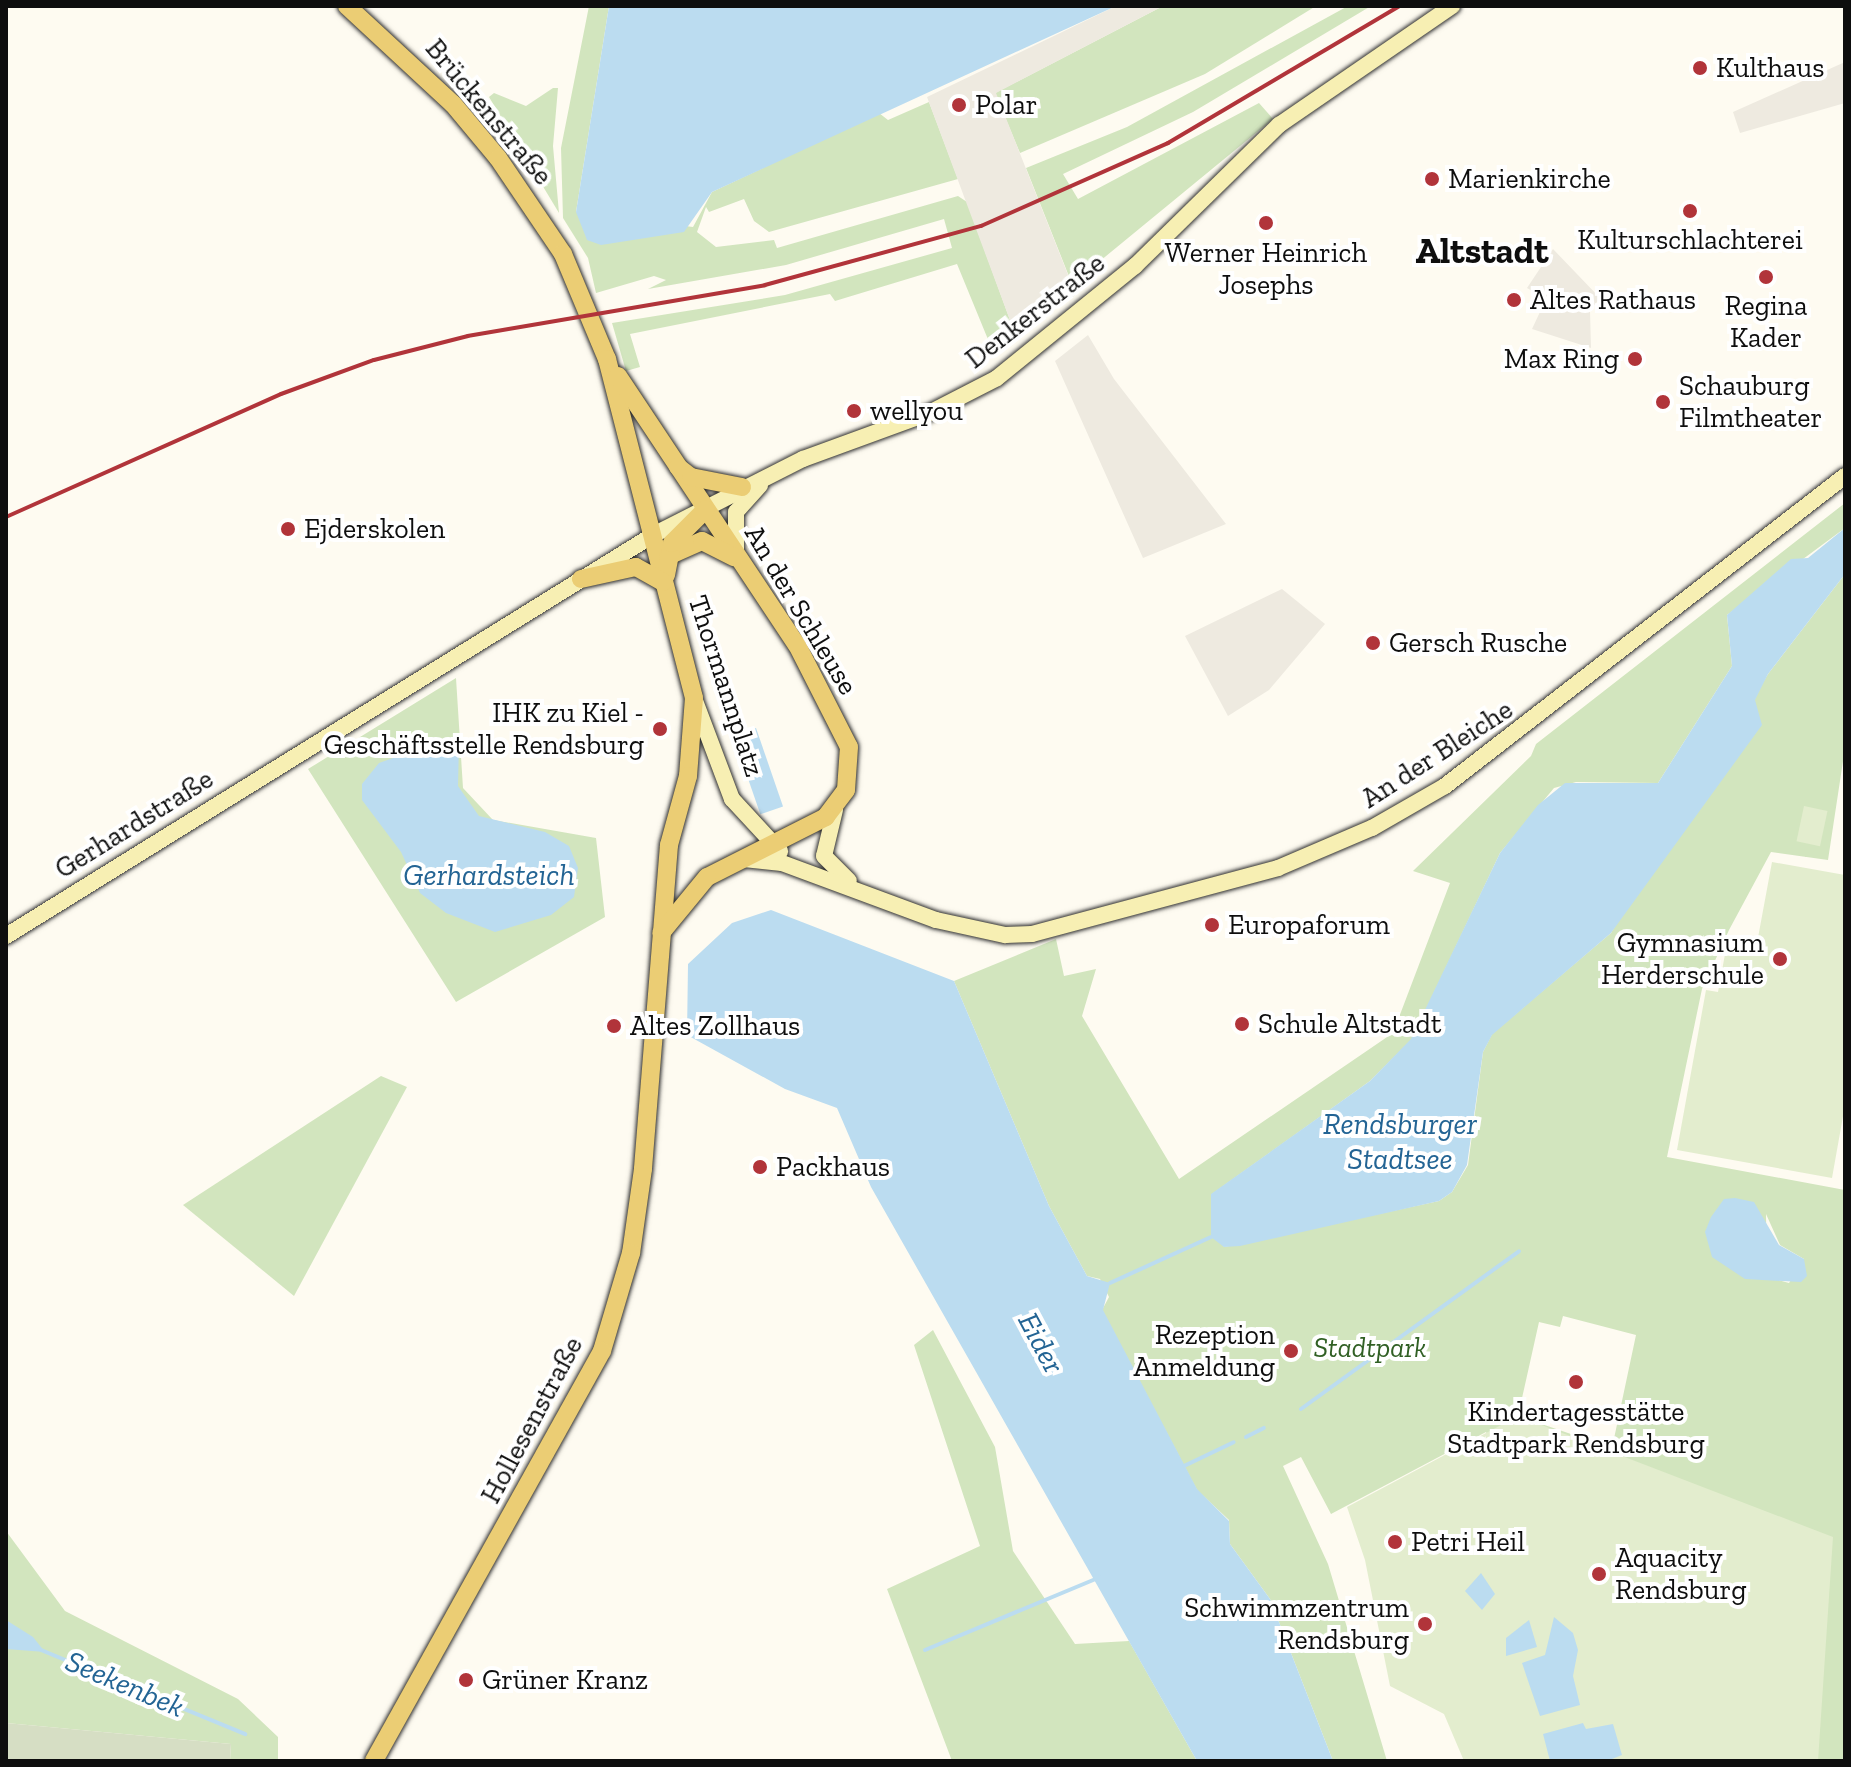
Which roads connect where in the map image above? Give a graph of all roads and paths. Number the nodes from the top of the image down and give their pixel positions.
1 (347, 6) edge
2 (1452, 6) edge
3 (607, 359) junction
4 (667, 457) junction
5 (777, 472) junction
6 (1845, 476) edge
7 (742, 487) junction
8 (706, 509) junction
9 (680, 530) junction
10 (656, 533) junction
11 (722, 548) junction
12 (667, 557) junction
13 (739, 561) junction
14 (581, 579) junction
15 (664, 584) junction
16 (694, 698) junction
17 (846, 790) junction
18 (770, 842) junction
19 (744, 859) junction
20 (799, 868) junction
21 (860, 889) junction
22 (659, 935) junction
23 (6, 936) edge
24 (374, 1761) edge

1 - 3 main road, Brückenstraße
2 - 5 main road, Denkerstraße
3 - 4 main road, Brückenstraße
3 - 10 main road, Brückenstraße
4 - 7 main road
4 - 8 main road, Brückenstraße
5 - 7 main road, Denkerstraße
5 - 13 main road
6 - 21 main road, An der Bleiche
7 - 8 main road, Denkerstraße
8 - 9 main road
8 - 10 main road
8 - 13 main road, An der Schleuse
9 - 10 main road
9 - 11 main road
9 - 12 main road
10 - 14 main road
10 - 15 main road, Thormannplatz
11 - 12 main road
11 - 13 main road
12 - 15 main road
13 - 17 main road, An der Schleuse
14 - 15 main road
14 - 23 main road, Gerhardstraße
15 - 16 main road, Thormannplatz
16 - 18 main road, Thormannplatz
16 - 22 main road, Hollesenstraße
17 - 18 main road
17 - 21 main road
18 - 19 main road
18 - 20 main road, An der Bleiche
19 - 20 main road
19 - 22 main road
20 - 21 main road, An der Bleiche
22 - 24 main road, Hollesenstraße

